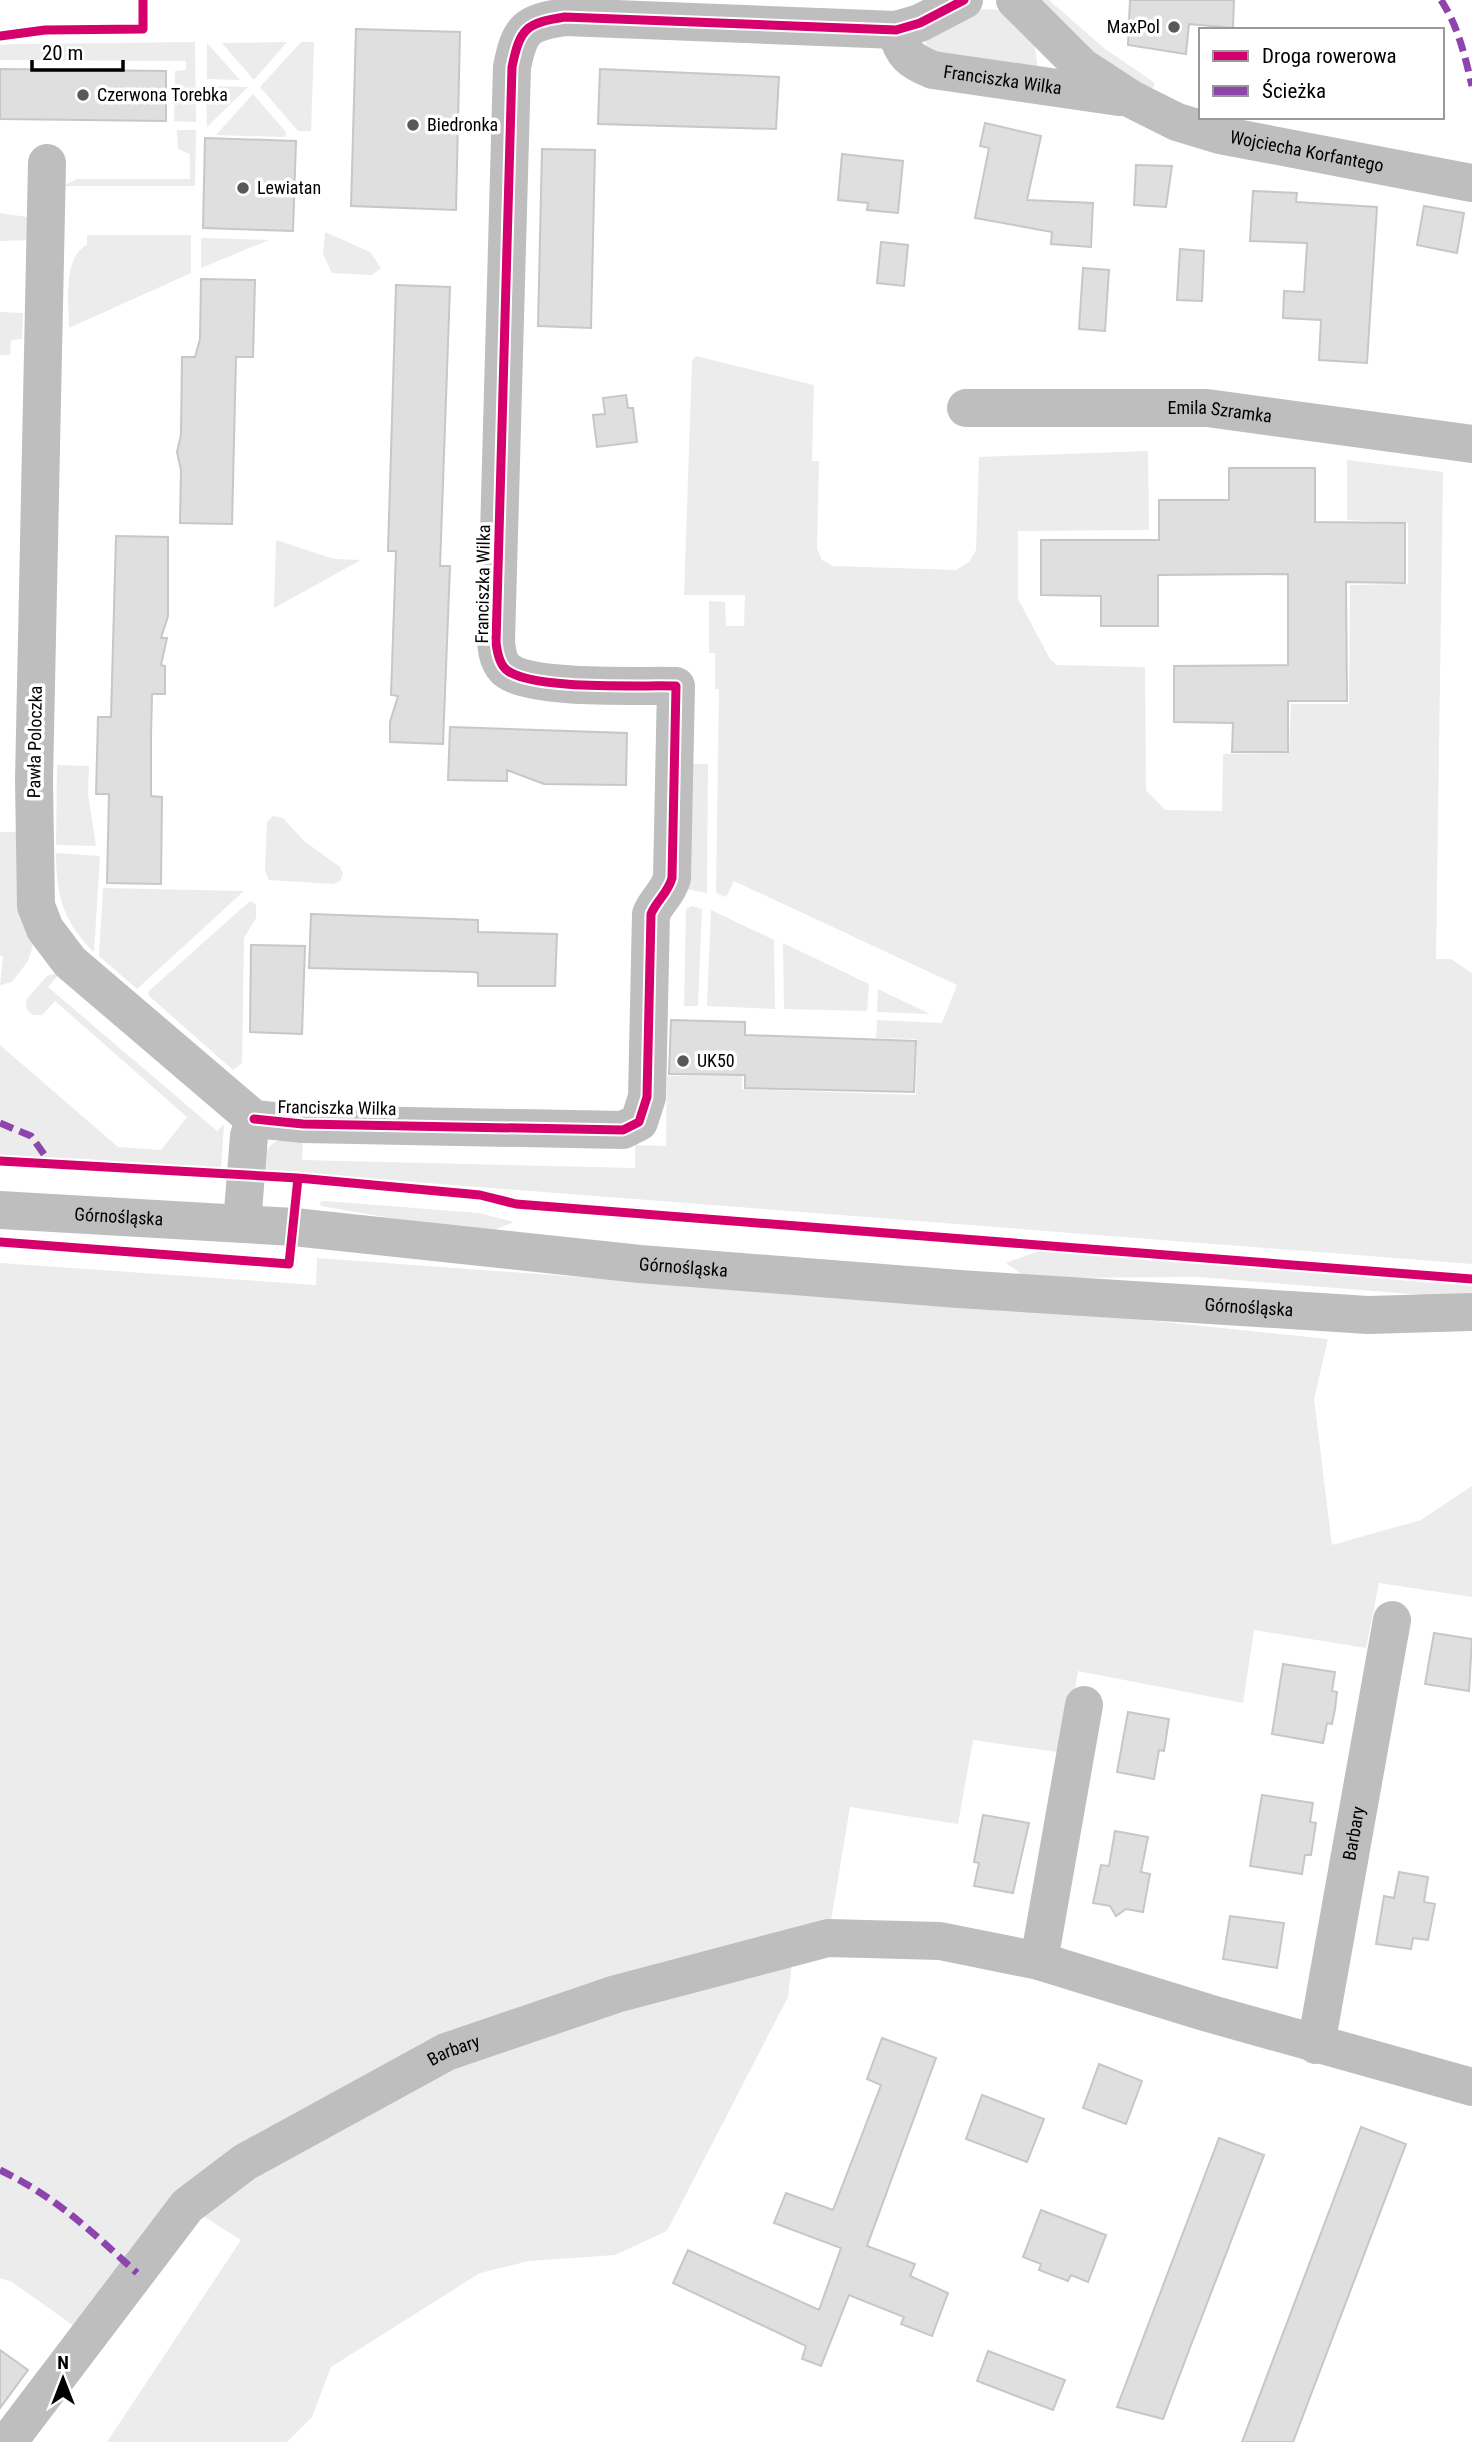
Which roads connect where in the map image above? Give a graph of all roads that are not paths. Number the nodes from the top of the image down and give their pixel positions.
1 (964, 0) edge
2 (1015, 0) edge
3 (897, 30) junction
4 (1131, 99) junction
5 (47, 163) dead end
6 (1472, 183) edge
7 (966, 408) dead end
8 (1472, 444) edge
9 (254, 1119) junction
10 (0, 1210) edge
11 (242, 1224) junction
12 (1472, 1312) edge
13 (1368, 1315) junction
14 (1472, 1330) edge
15 (1392, 1620) dead end
16 (1084, 1705) dead end
17 (1039, 1961) junction
18 (1316, 2045) junction
19 (1472, 2087) edge
20 (8, 2442) edge

1 - 3 street, Franciszka Wilka
2 - 4 street, Wojciecha Korfantego
3 - 4 street, Franciszka Wilka
3 - 9 street, Franciszka Wilka
4 - 6 street, Wojciecha Korfantego
5 - 9 street, Pawła Poloczka
7 - 8 street, Emila Szramka
9 - 11 street
10 - 11 street, Górnośląska
11 - 13 street, Górnośląska
12 - 13 street, Górnośląska
13 - 14 street, Górnośląska
15 - 18 street, Barbary
16 - 17 street
17 - 18 street, Barbary
17 - 20 street, Barbary
18 - 19 street, Barbary

